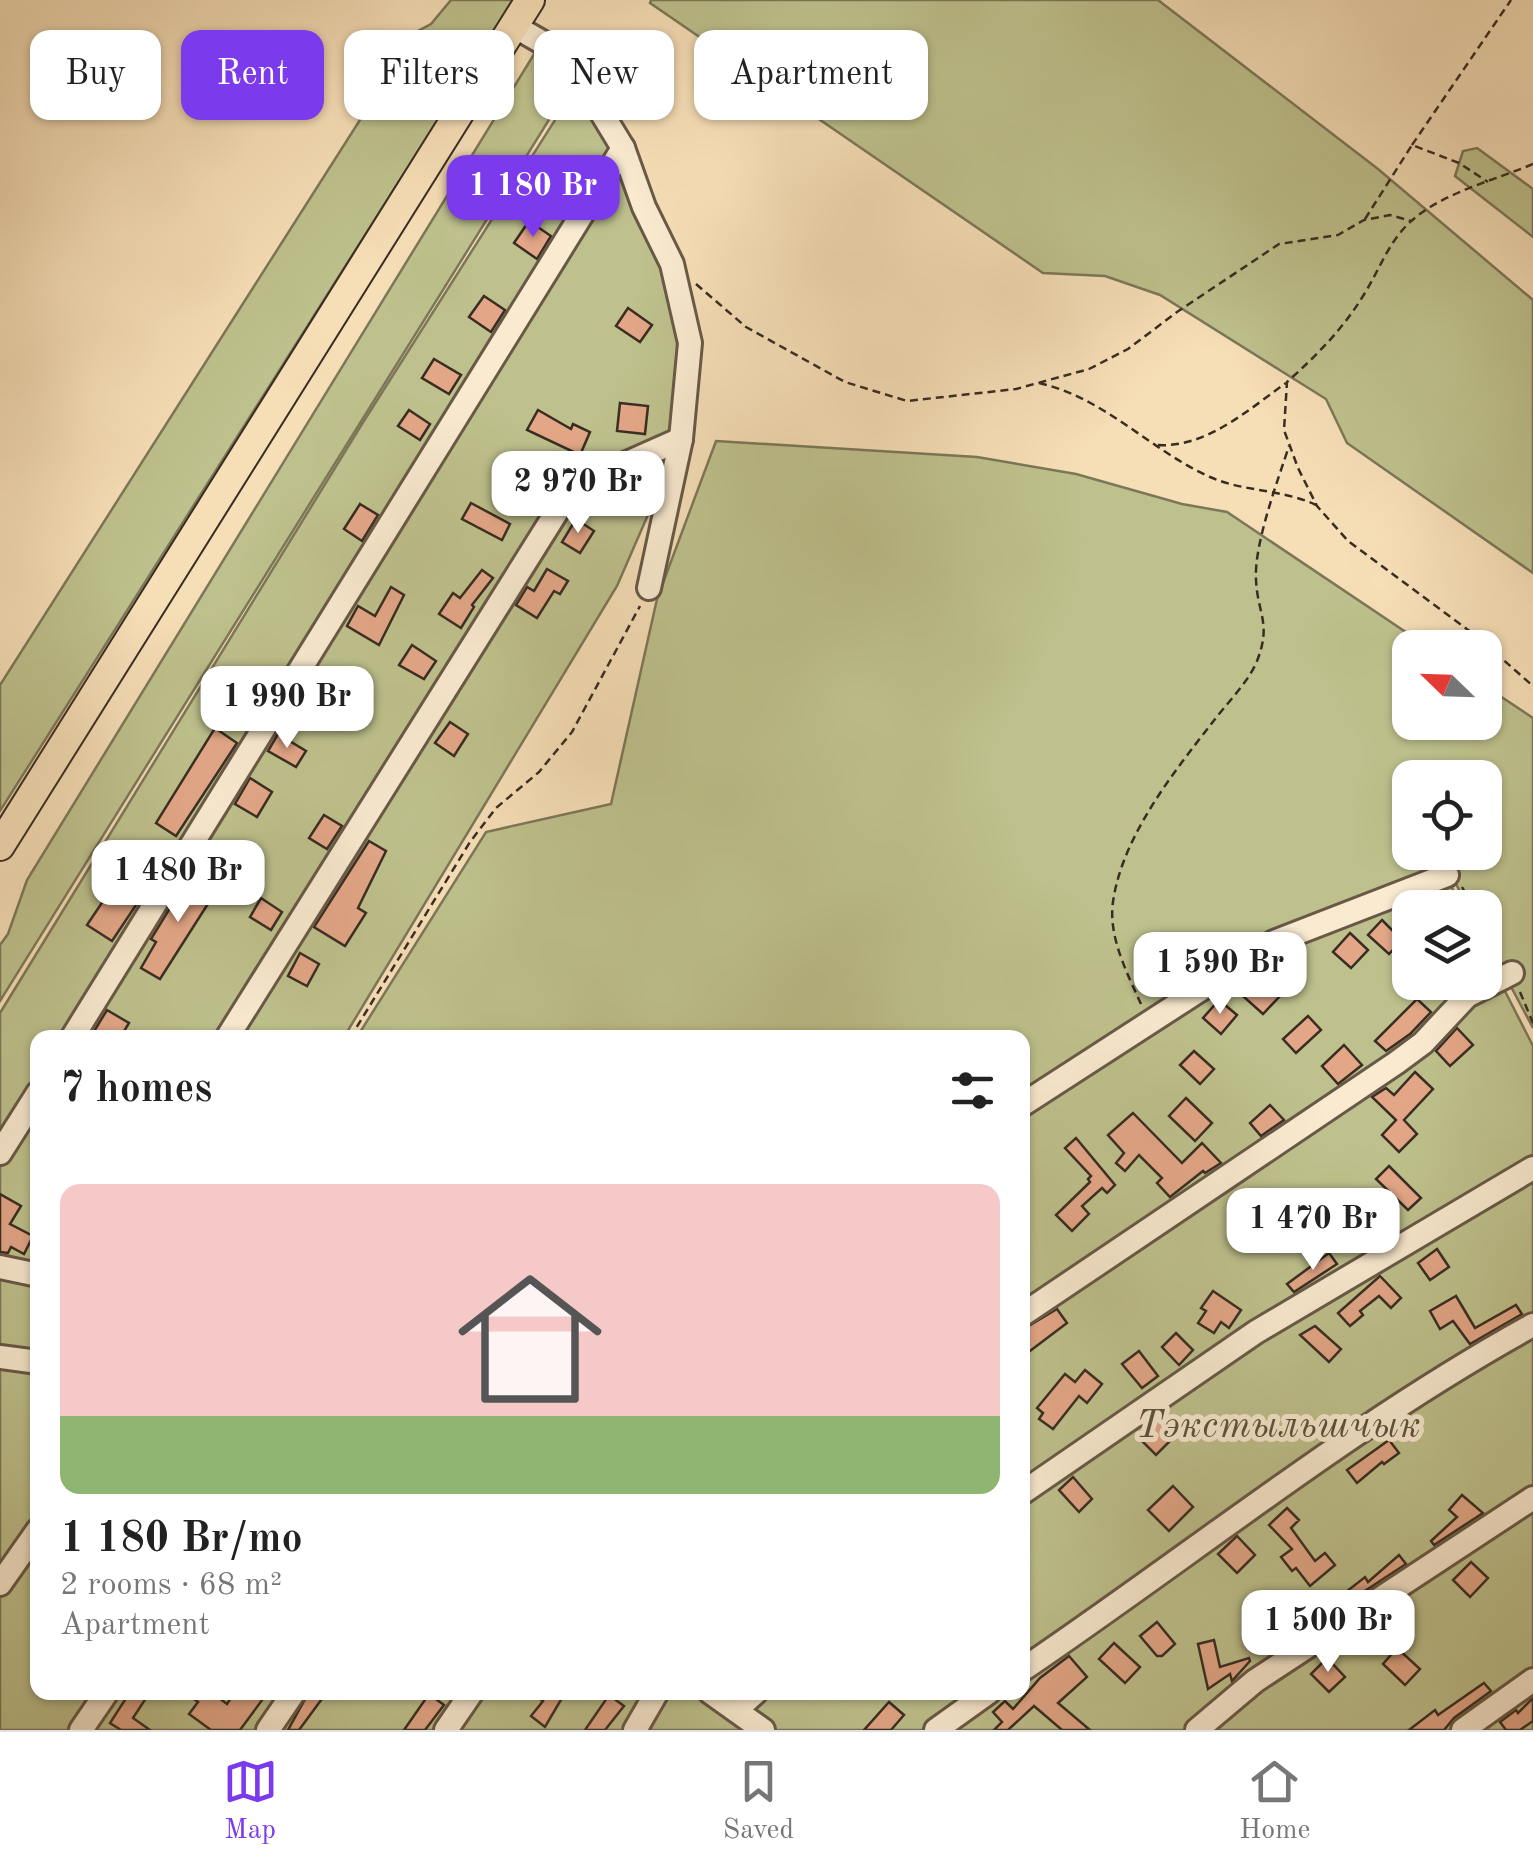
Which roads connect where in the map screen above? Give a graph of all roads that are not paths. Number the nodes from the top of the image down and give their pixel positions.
1 (530, 0) edge
2 (514, 26) junction
3 (623, 148) junction
4 (680, 438) junction
5 (650, 588) road end
6 (0, 846) edge
7 (1447, 875) road end
8 (1512, 973) dead end
9 (77, 1030) edge
10 (232, 1030) edge
11 (1030, 1100) edge
12 (30, 1106) edge
13 (0, 1153) edge
14 (1533, 1168) edge
15 (0, 1254) edge
16 (30, 1260) edge
17 (0, 1266) edge
18 (30, 1274) edge
19 (1030, 1310) edge
20 (1533, 1326) edge
21 (0, 1357) edge
22 (30, 1361) edge
23 (1030, 1487) edge
24 (1533, 1498) edge
25 (30, 1541) edge
26 (0, 1584) edge
27 (1030, 1664) edge
28 (1533, 1680) edge
29 (102, 1700) edge
30 (289, 1700) edge
31 (467, 1700) edge
32 (652, 1700) edge
33 (722, 1700) edge
34 (747, 1700) edge
35 (978, 1700) edge
36 (736, 1710) junction
37 (81, 1730) edge
38 (268, 1730) edge
39 (446, 1730) edge
40 (635, 1730) edge
41 (763, 1730) edge
42 (936, 1730) edge
43 (1196, 1730) edge
44 (1463, 1730) edge

1 - 2 main road
2 - 3 street
2 - 6 main road
3 - 4 street
3 - 9 street
4 - 5 street
4 - 10 street
7 - 11 street
8 - 19 street
12 - 13 street
14 - 23 street
15 - 16 street
17 - 18 street
20 - 27 street
21 - 22 street
24 - 43 street
25 - 26 street
28 - 44 street
29 - 37 street
30 - 38 street
31 - 39 street
32 - 40 street
33 - 36 street
34 - 36 street
35 - 42 street
36 - 41 street

